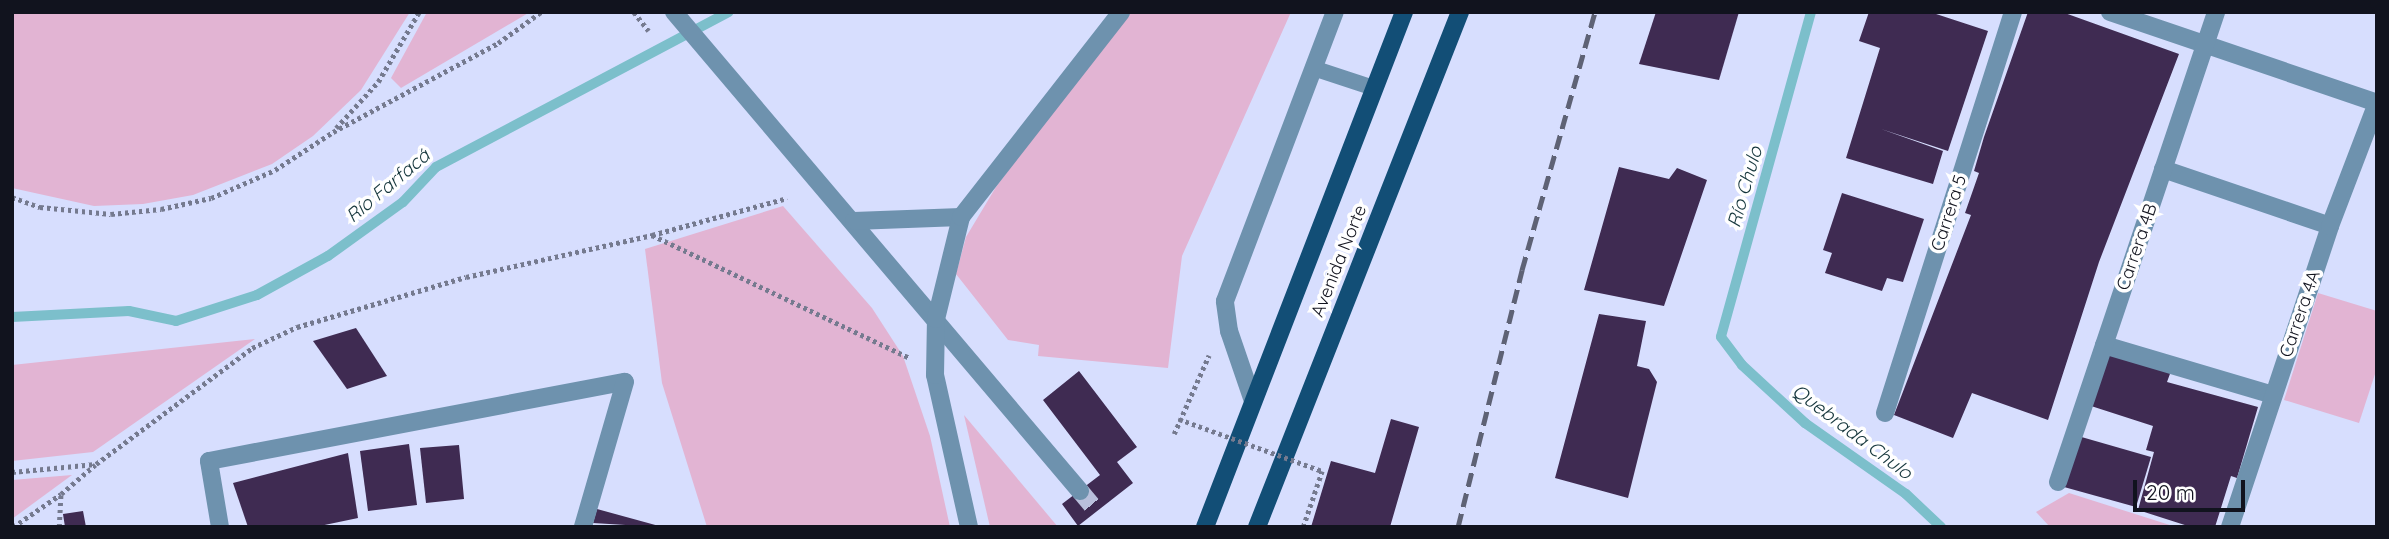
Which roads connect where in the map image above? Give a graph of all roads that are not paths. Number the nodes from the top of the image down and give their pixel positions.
1 (674, 12) edge
2 (1121, 12) edge
3 (1335, 12) edge
4 (1404, 12) edge
5 (1460, 12) edge
6 (2013, 12) edge
7 (2110, 12) edge
8 (2216, 12) edge
9 (2206, 44) junction
10 (1313, 68) junction
11 (1374, 88) junction
12 (2377, 103) edge
13 (2163, 169) junction
14 (961, 217) junction
15 (854, 221) junction
16 (2330, 226) junction
17 (936, 319) junction
18 (2104, 345) junction
19 (2273, 395) junction
20 (1253, 401) junction
21 (1885, 413) dead end
22 (2058, 482) dead end
23 (1080, 491) tunnel mouth
24 (220, 527) edge
25 (583, 527) edge
26 (969, 527) edge
27 (1205, 527) edge
28 (1257, 527) edge
29 (2230, 527) edge

1 - 15 street
2 - 14 street
3 - 10 street
4 - 11 main road, Avenida Norte
5 - 28 main road, Avenida Norte
6 - 21 street, Carrera 5
7 - 9 street
8 - 9 street, Carrera 4B
9 - 12 street
9 - 13 street, Carrera 4B
10 - 11 lane
10 - 20 street
11 - 20 main road, Avenida Norte
12 - 16 street, Carrera 4A
13 - 16 street
13 - 18 street, Carrera 4B
14 - 15 street
14 - 17 street
15 - 17 street
16 - 19 street, Carrera 4A
17 - 23 street
17 - 26 street
18 - 19 street
18 - 22 street, Carrera 4B
19 - 29 street, Carrera 4A
20 - 27 main road, Avenida Norte
24 - 25 street

